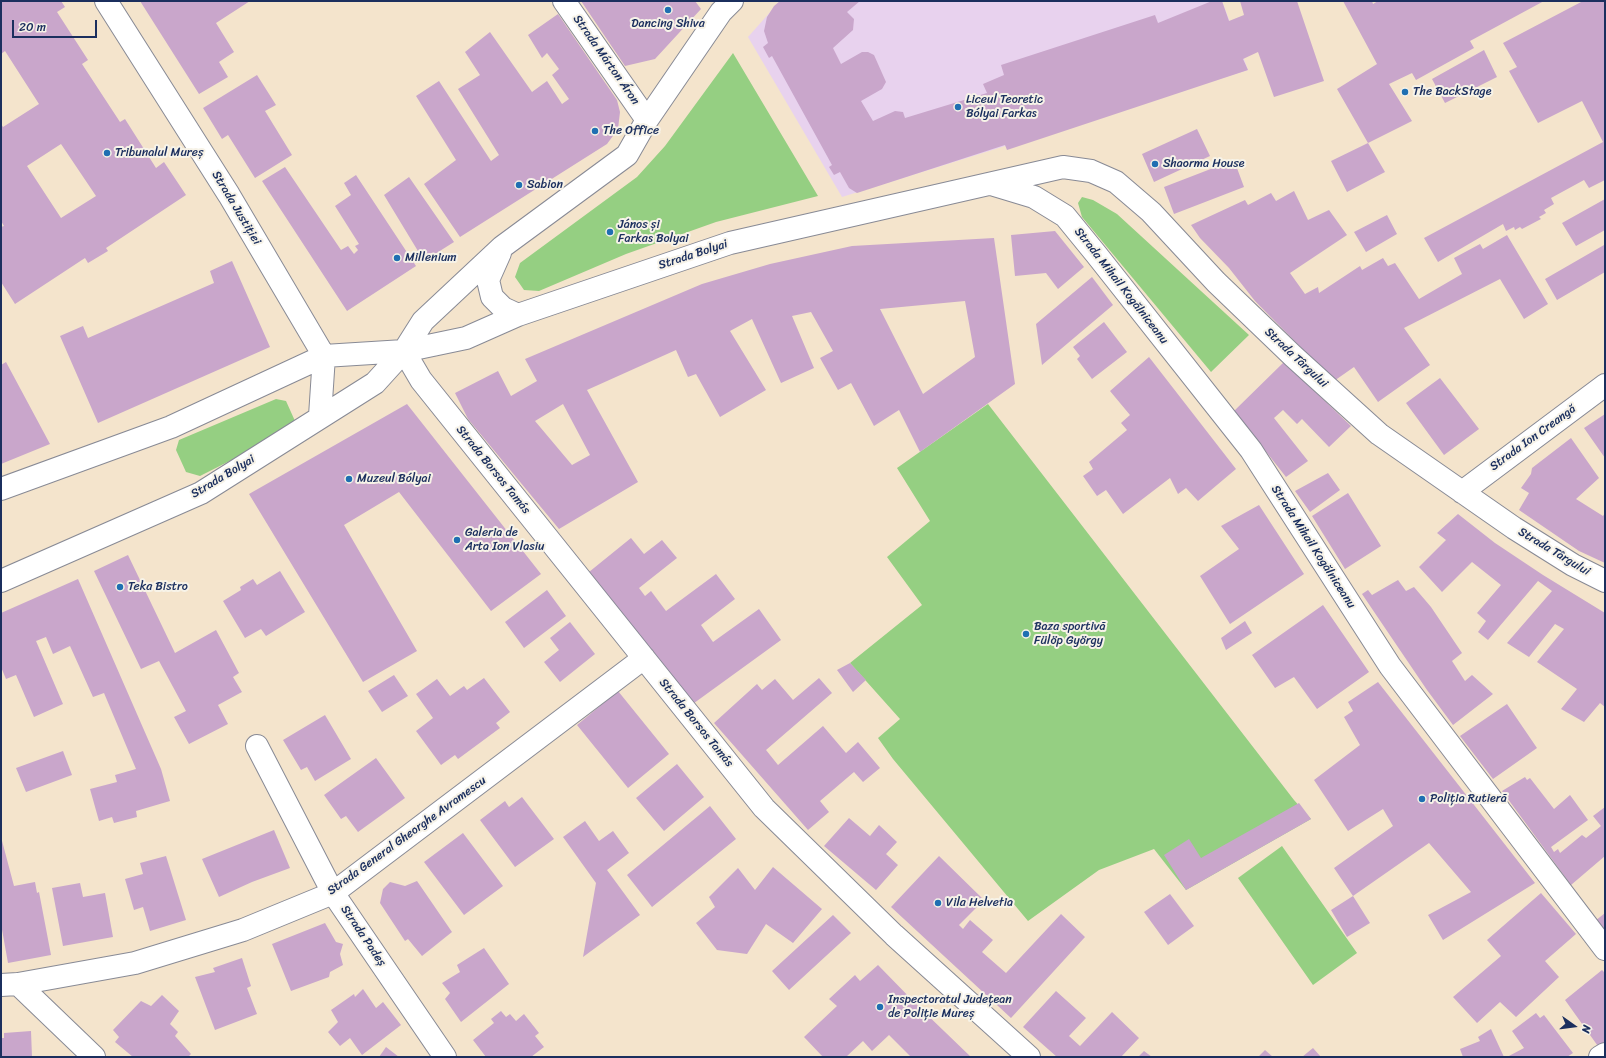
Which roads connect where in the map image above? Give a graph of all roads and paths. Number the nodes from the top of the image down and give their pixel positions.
1 (106, 1) edge
2 (564, 1) edge
3 (732, 1) edge
4 (647, 120) junction
5 (990, 183) junction
6 (502, 247) junction
7 (518, 315) junction
8 (404, 351) junction
9 (324, 356) junction
10 (1605, 385) edge
11 (320, 416) junction
12 (1, 489) edge
13 (1462, 492) junction
14 (1, 581) edge
15 (1605, 581) edge
16 (644, 658) junction
17 (257, 746) dead end
18 (333, 893) junction
19 (1605, 949) edge
20 (9, 984) edge
21 (1605, 1054) edge
22 (94, 1057) edge
23 (445, 1057) edge
24 (1029, 1057) edge
25 (1600, 1057) edge

1 - 9 street, Strada Justiției
2 - 4 street, Strada Márton Áron
3 - 4 street, Strada Bolyai
4 - 6 street, Strada Bolyai
5 - 7 street, Strada Bolyai
5 - 13 street, Strada Târgului
5 - 19 street, Strada Mihail Kogălniceanu
6 - 7 street
6 - 8 street, Strada Bolyai
7 - 8 street, Strada Bolyai
8 - 9 street, Strada Bolyai
8 - 11 street, Strada Bolyai
8 - 16 street, Strada Borsos Tamás
9 - 11 street
9 - 12 street, Strada Bolyai
10 - 13 street, Strada Ion Creangă
11 - 14 street, Strada Bolyai
13 - 15 street, Strada Târgului
16 - 18 street, Strada General Gheorghe Avramescu
16 - 24 street, Strada Borsos Tamás
17 - 18 street, Strada Padeș
18 - 20 street, Strada General Gheorghe Avramescu
18 - 23 street, Strada Padeș
20 - 22 street
21 - 25 street

